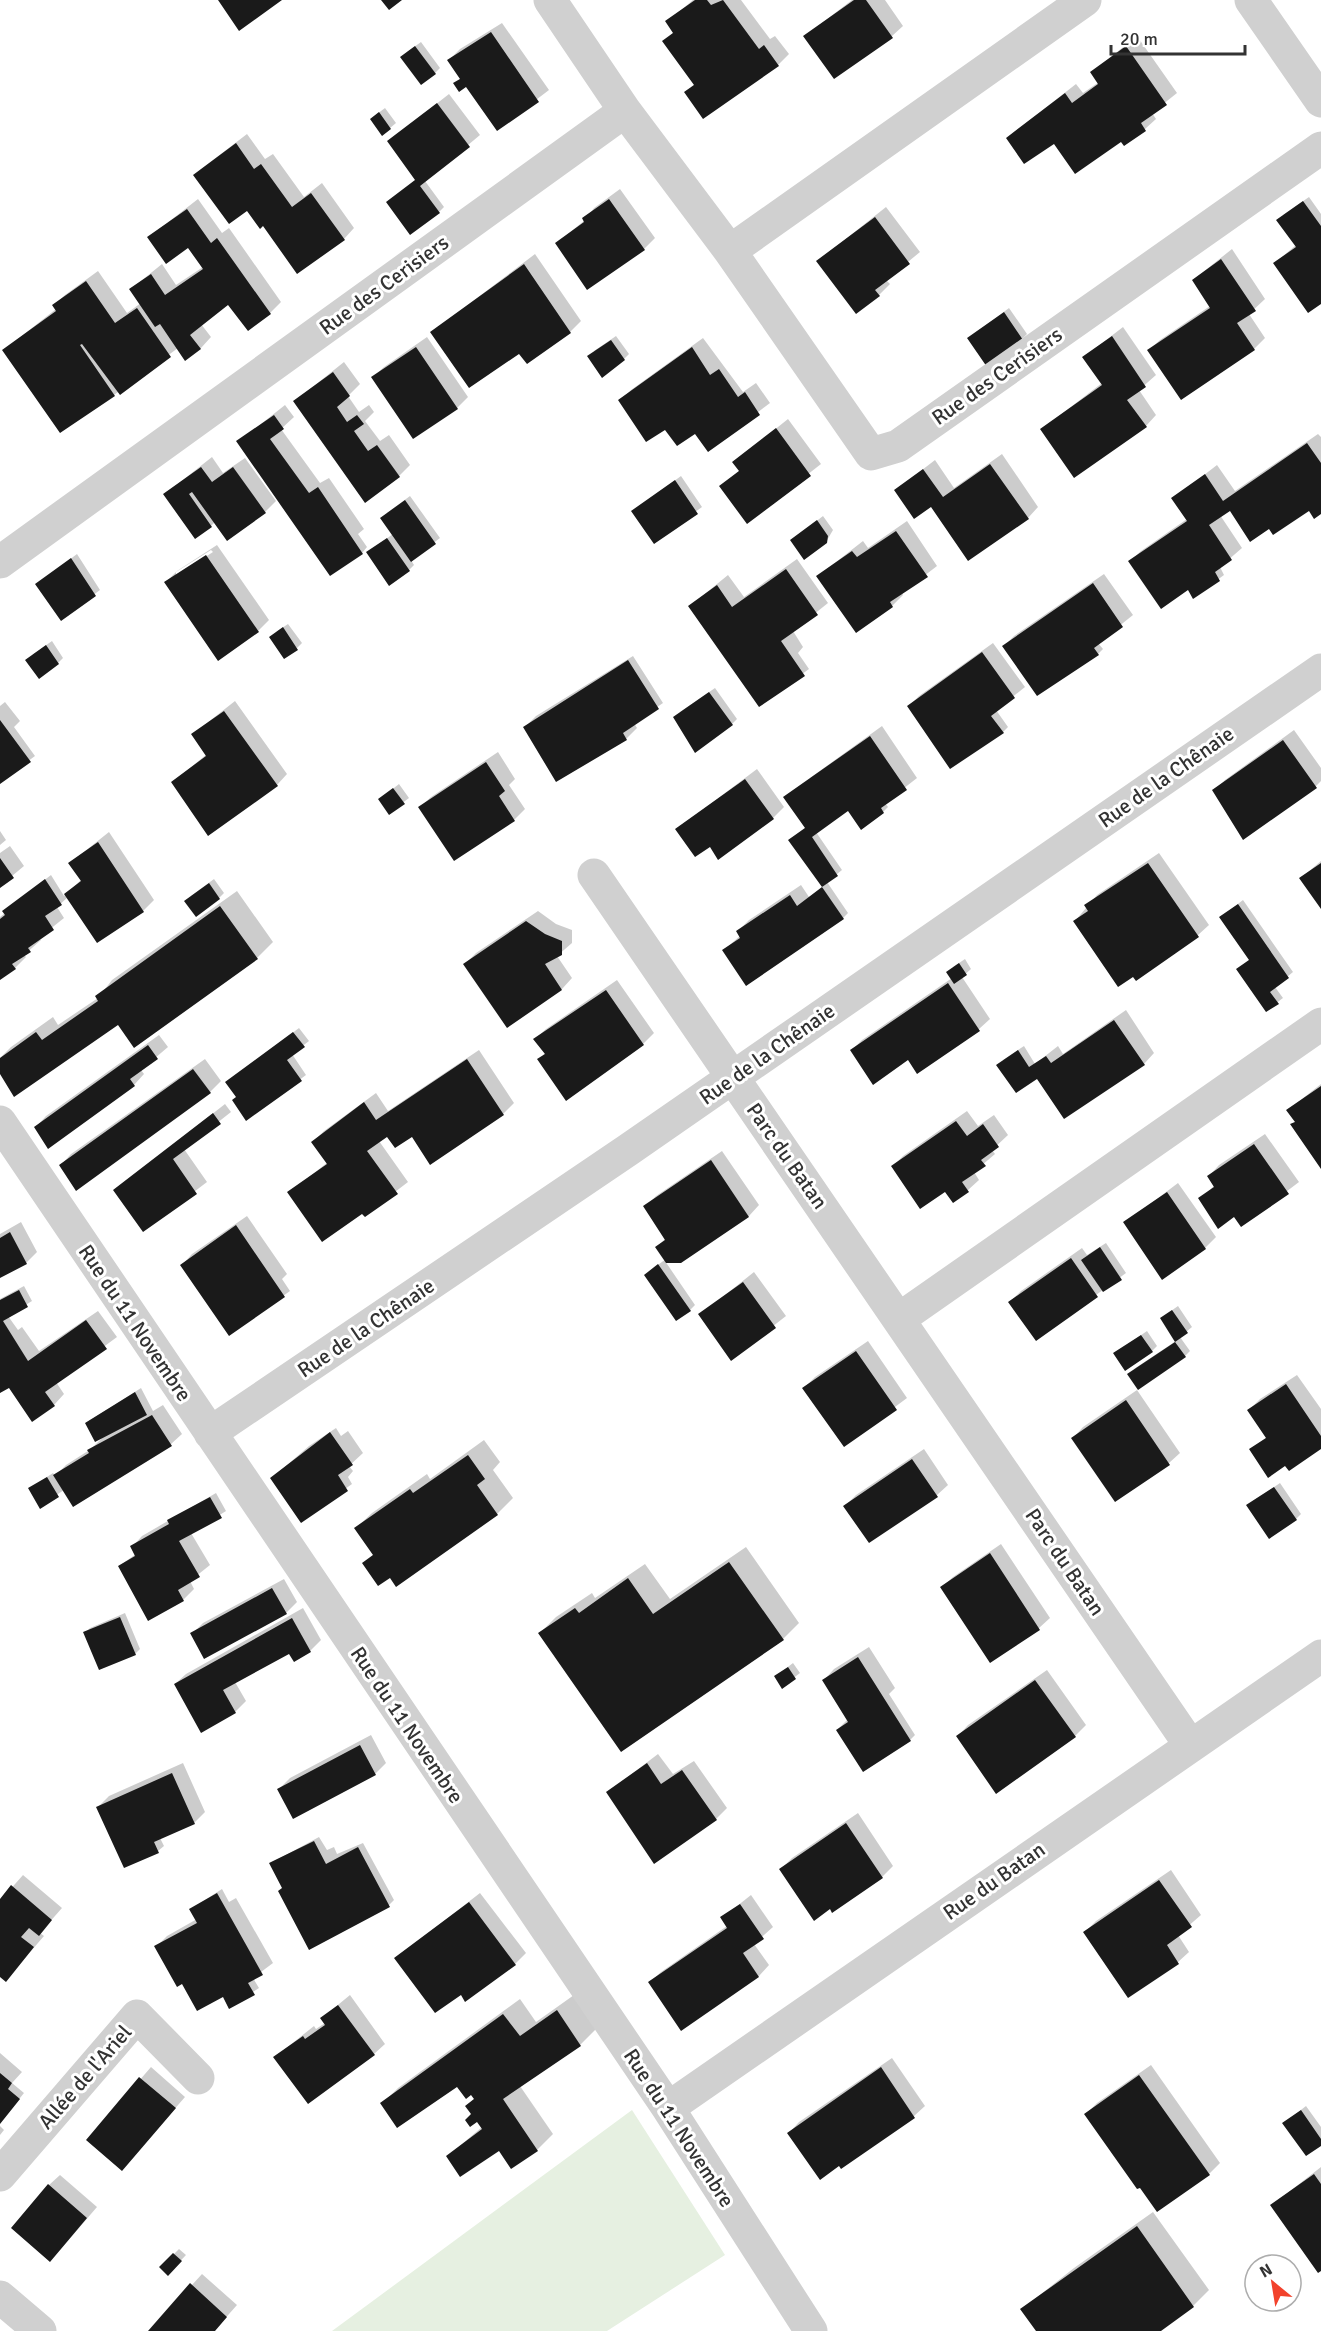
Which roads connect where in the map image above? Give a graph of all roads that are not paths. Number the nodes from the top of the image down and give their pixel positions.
1 (550, 0) edge
2 (1085, 0) edge
3 (1251, 0) edge
4 (1321, 100) edge
5 (625, 111) junction
6 (1321, 148) edge
7 (730, 251) junction
8 (0, 561) edge
9 (1319, 676) edge
10 (594, 875) dead end
11 (1321, 1024) edge
12 (733, 1077) junction
13 (0, 1122) edge
14 (899, 1319) junction
15 (210, 1433) junction
16 (1321, 1656) edge
17 (1190, 1745) junction
18 (198, 2078) dead end
19 (668, 2108) junction
20 (0, 2175) edge
21 (0, 2297) edge
22 (24, 2327) edge
23 (812, 2331) edge

1 - 5 street
2 - 7 street
3 - 4 street
5 - 7 street, Rue des Cerisiers
5 - 8 street, Rue des Cerisiers
6 - 7 street, Rue des Cerisiers
9 - 12 street, Rue de la Chênaie
10 - 12 street, Parc du Batan
11 - 14 street
12 - 14 street, Parc du Batan
12 - 15 street, Rue de la Chênaie
13 - 15 street, Rue du 11 Novembre
14 - 17 street, Parc du Batan
15 - 19 street, Rue du 11 Novembre
16 - 17 street, Rue du Batan
17 - 19 street, Rue du Batan
18 - 20 street, Allée de l'Ariel
19 - 23 street, Rue du 11 Novembre
21 - 22 street

